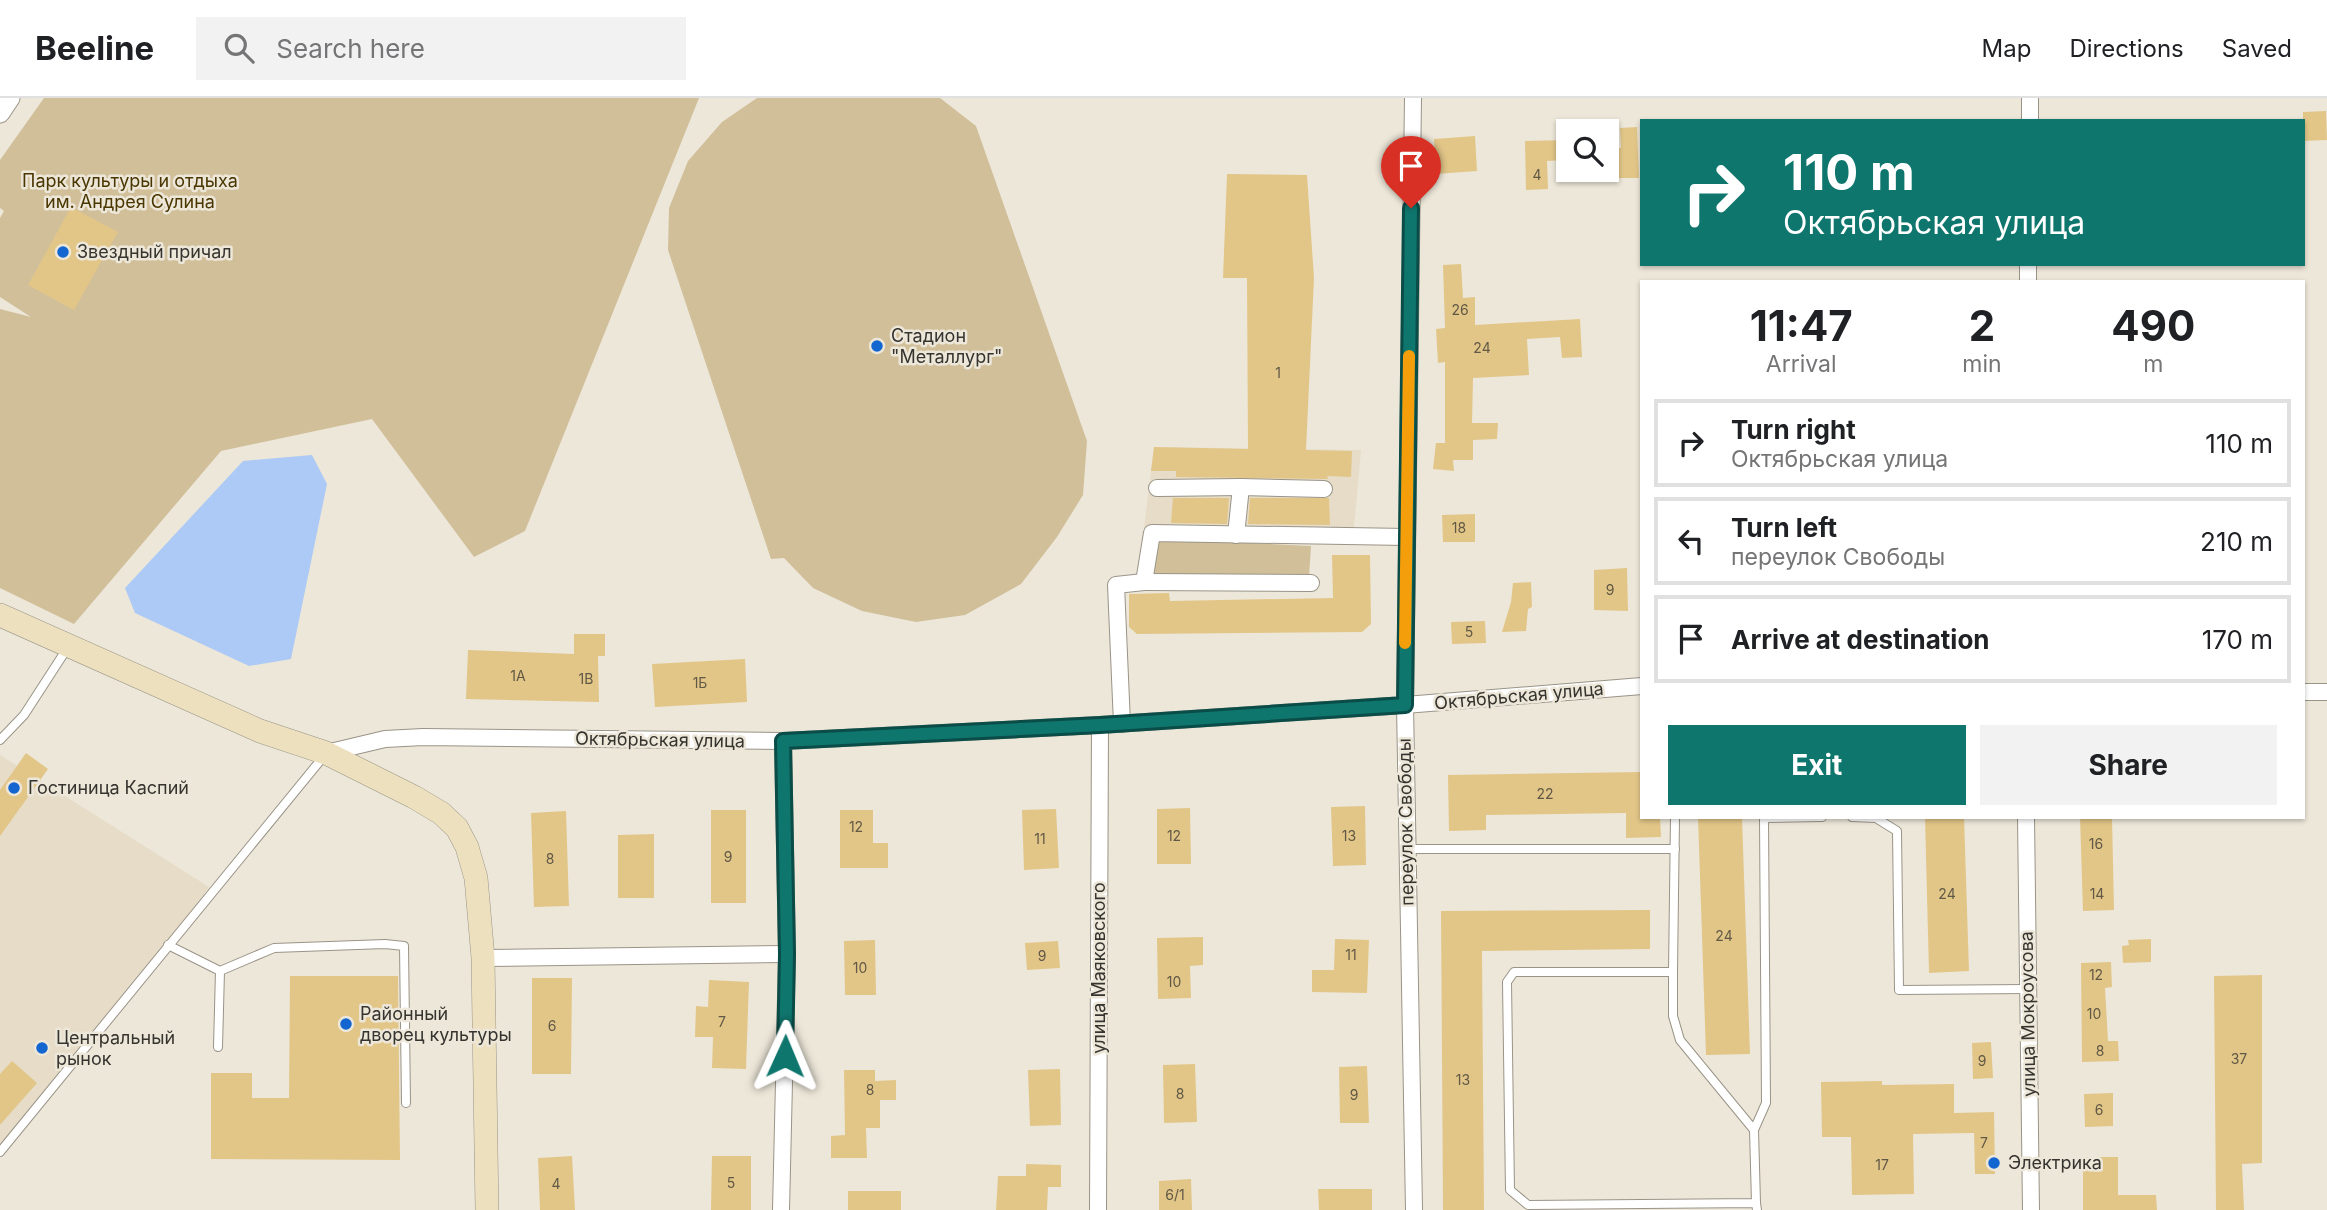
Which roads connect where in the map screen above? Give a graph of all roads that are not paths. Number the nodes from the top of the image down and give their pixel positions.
1 (10, 98) edge
2 (1413, 98) edge
3 (2030, 98) edge
4 (0, 113) edge
5 (2030, 119) edge
6 (1241, 487) junction
7 (1157, 488) dead end
8 (1324, 489) dead end
9 (1236, 535) junction
10 (1407, 537) junction
11 (1144, 582) junction
12 (1311, 583) dead end
13 (0, 615) edge
14 (69, 646) junction
15 (1640, 686) edge
16 (2305, 692) edge
17 (2327, 692) edge
18 (1405, 705) junction
19 (1122, 724) junction
20 (1100, 725) junction
21 (0, 740) edge
22 (783, 741) junction
23 (326, 752) junction
24 (1675, 819) edge
25 (1764, 819) edge
26 (1878, 819) edge
27 (2026, 819) edge
28 (1406, 849) junction
29 (1675, 849) junction
30 (168, 945) junction
31 (787, 954) junction
32 (483, 958) junction
33 (220, 971) junction
34 (1674, 972) junction
35 (2028, 989) junction
36 (218, 1047) dead end
37 (406, 1103) dead end
38 (1754, 1130) junction
39 (0, 1152) edge
40 (1756, 1206) edge
41 (487, 1210) edge
42 (781, 1210) edge
43 (1098, 1210) edge
44 (1413, 1210) edge
45 (2031, 1210) edge

1 - 4 street
2 - 10 street, переулок Свободы
3 - 5 street
6 - 7 street
6 - 8 street
6 - 9 street
9 - 10 street
9 - 11 street
10 - 18 street, переулок Свободы
11 - 12 street
11 - 19 street
13 - 14 main road, Октябрьская улица
14 - 21 lane
14 - 23 main road, Октябрьская улица
15 - 18 street, Октябрьская улица
16 - 17 street
18 - 19 street, Октябрьская улица
18 - 28 street, переулок Свободы
19 - 20 street, Октябрьская улица
20 - 22 street, Октябрьская улица
20 - 43 street, улица Маяковского
22 - 23 street, Октябрьская улица
22 - 31 street
23 - 30 lane
23 - 32 main road
24 - 29 lane
25 - 38 lane
26 - 35 lane
27 - 35 street, улица Мокроусова
28 - 29 lane
28 - 44 street, переулок Свободы
29 - 34 lane
30 - 33 lane
30 - 39 lane
31 - 32 street
31 - 42 street
32 - 41 main road
33 - 36 lane
33 - 37 lane
34 - 38 lane
34 - 40 lane
35 - 45 street, улица Мокроусова
38 - 40 lane

